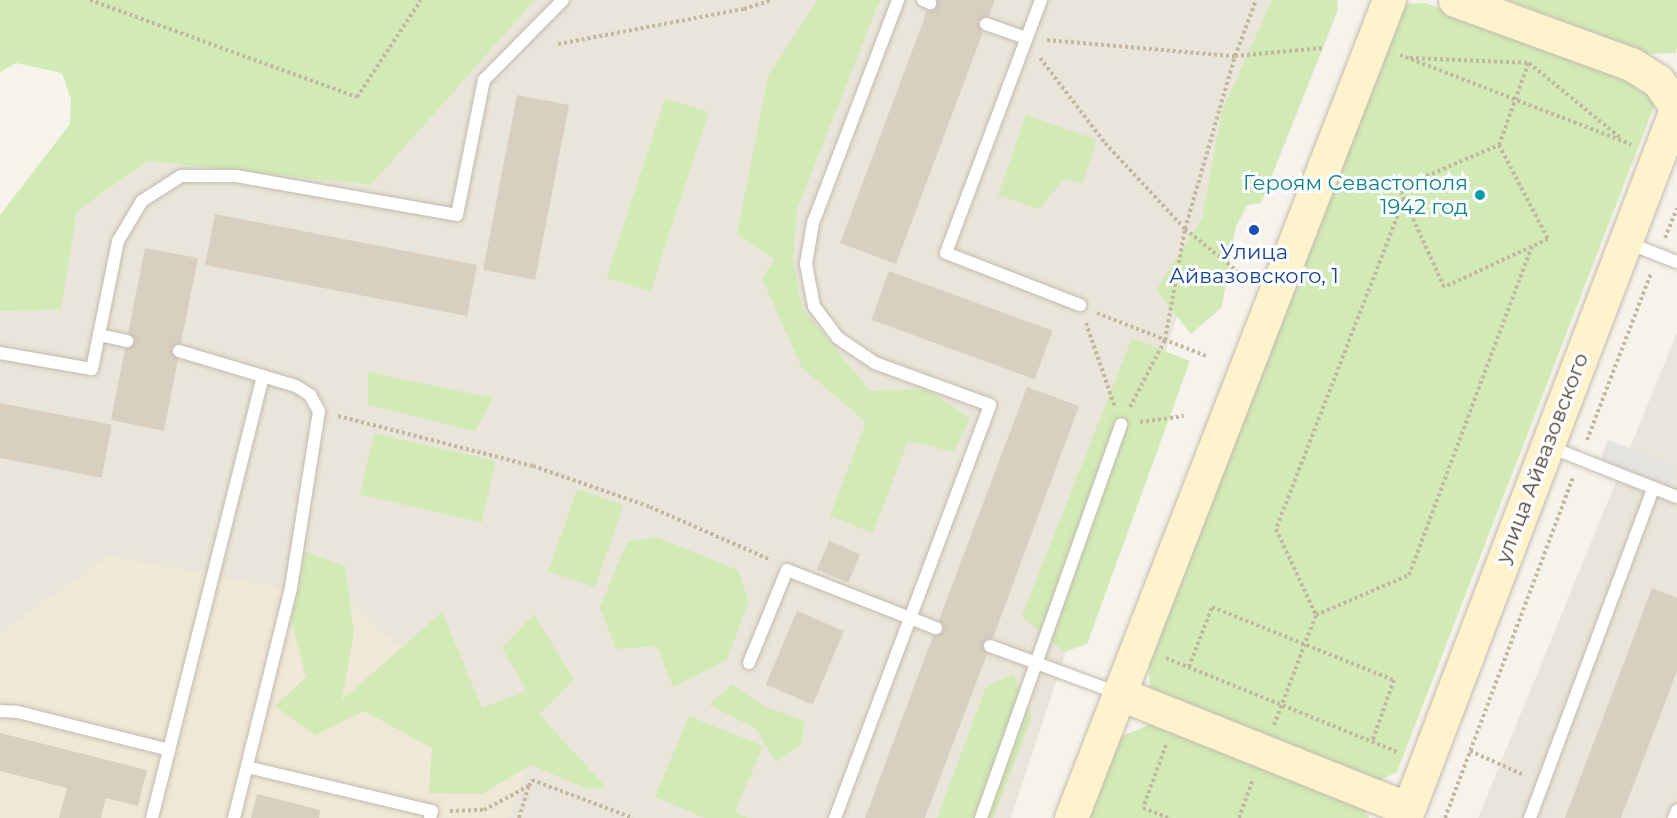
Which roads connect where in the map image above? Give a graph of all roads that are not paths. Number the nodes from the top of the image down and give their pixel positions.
1 (563, 0) edge
2 (898, 0) edge
3 (1041, 0) edge
4 (1389, 0) edge
5 (1455, 0) edge
6 (986, 24) dead end
7 (1026, 38) junction
8 (1677, 107) edge
9 (1626, 242) junction
10 (1677, 262) edge
11 (1080, 305) road end
12 (99, 335) junction
13 (127, 341) dead end
14 (179, 351) dead end
15 (0, 353) edge
16 (263, 376) junction
17 (1121, 424) road end
18 (1546, 446) junction
19 (1653, 489) junction
20 (1677, 497) edge
21 (911, 619) junction
22 (936, 628) dead end
23 (990, 646) dead end
24 (749, 663) dead end
25 (1036, 663) junction
26 (1118, 693) junction
27 (0, 711) edge
28 (169, 750) junction
29 (247, 766) junction
30 (1677, 811) edge
31 (1407, 813) edge
32 (431, 815) edge
33 (152, 818) edge
34 (234, 818) edge
35 (834, 818) edge
36 (981, 818) edge
37 (1071, 818) edge
38 (1530, 818) edge
39 (1674, 818) edge

1 - 12 lane
2 - 21 lane
3 - 7 lane
4 - 26 main road
5 - 8 main road, улица Айвазовского
6 - 7 lane
7 - 11 lane
8 - 9 main road, улица Айвазовского
9 - 10 lane
9 - 18 main road, улица Айвазовского
12 - 13 lane
12 - 15 lane
14 - 16 lane
16 - 28 lane
16 - 29 lane
17 - 25 lane
18 - 19 lane
18 - 31 main road, улица Айвазовского
19 - 20 lane
19 - 38 lane
21 - 22 lane
21 - 24 lane
21 - 35 lane
23 - 25 lane
25 - 26 lane
25 - 36 lane
26 - 31 main road, улица Айвазовского
26 - 37 main road
27 - 28 lane
28 - 33 lane
29 - 32 lane
29 - 34 lane
30 - 39 lane

